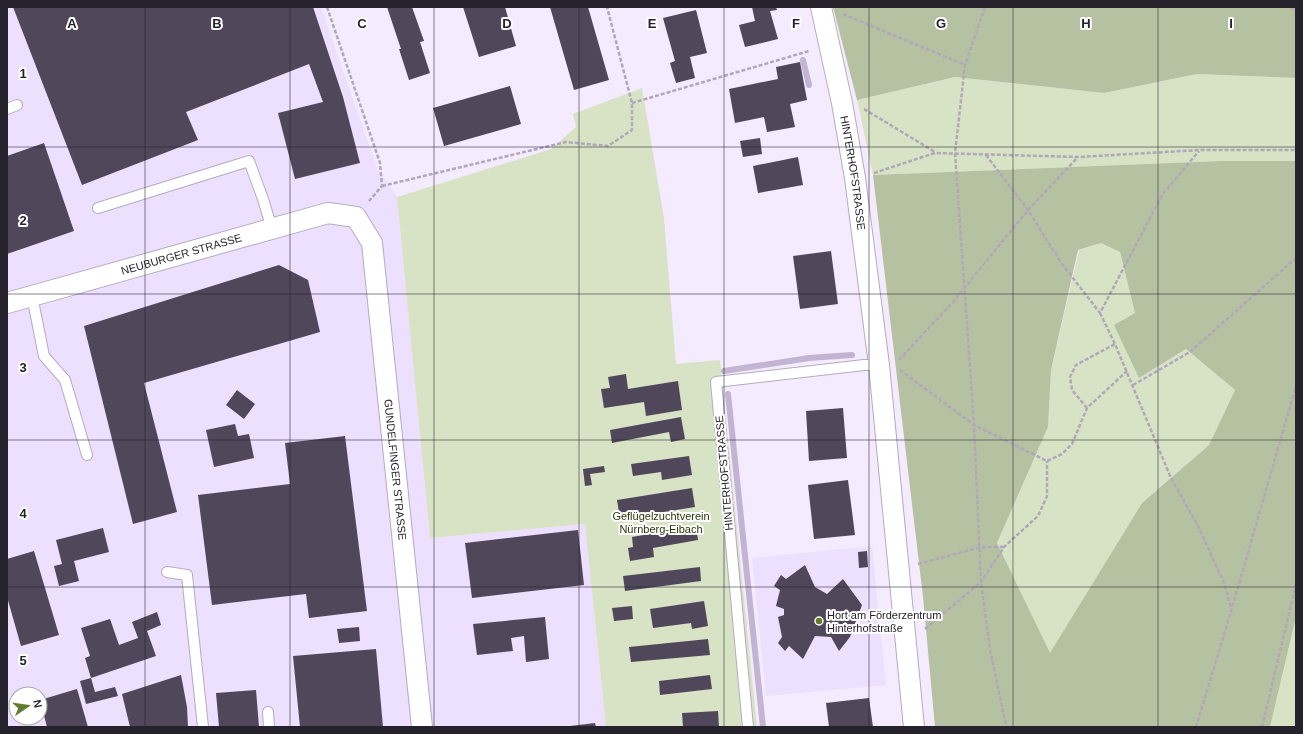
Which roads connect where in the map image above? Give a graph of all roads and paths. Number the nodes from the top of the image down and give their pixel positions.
1 (327, 7) edge
2 (607, 7) edge
3 (821, 7) edge
4 (984, 7) edge
5 (1291, 7) edge
6 (840, 13) dead end
7 (1296, 13) edge
8 (829, 46) junction
9 (965, 66) junction
10 (632, 103) junction
11 (842, 103) junction
12 (17, 105) dead end
13 (7, 109) edge
14 (1200, 150) junction
15 (1296, 150) edge
16 (935, 152) junction
17 (955, 153) junction
18 (986, 154) junction
19 (1079, 157) junction
20 (855, 178) junction
21 (382, 186) junction
22 (98, 208) dead end
23 (1028, 210) junction
24 (356, 217) junction
25 (272, 229) junction
26 (1296, 258) edge
27 (964, 288) junction
28 (32, 296) junction
29 (7, 303) edge
30 (1100, 313) junction
31 (1115, 344) junction
32 (887, 365) junction
33 (1127, 371) junction
34 (1133, 385) junction
35 (1296, 386) edge
36 (1087, 408) junction
37 (974, 424) junction
38 (87, 455) dead end
39 (1046, 461) junction
40 (981, 547) junction
41 (1004, 547) junction
42 (898, 570) junction
43 (167, 572) dead end
44 (981, 582) junction
45 (1296, 584) edge
46 (1232, 608) junction
47 (904, 633) junction
48 (268, 712) dead end
49 (203, 727) edge
50 (269, 727) edge
51 (422, 727) edge
52 (748, 727) edge
53 (914, 727) edge
54 (1007, 727) edge
55 (1196, 727) edge
56 (1262, 727) edge

1 - 21 path
2 - 10 path
3 - 8 street, HINTERHOFSTRASSE
4 - 9 path
5 - 7 path
6 - 9 path
8 - 10 path
8 - 11 street, HINTERHOFSTRASSE
9 - 17 path
10 - 21 path
11 - 16 path
11 - 20 street, HINTERHOFSTRASSE
12 - 13 lane
14 - 15 path
14 - 19 path
14 - 30 path
16 - 17 path
16 - 20 path
17 - 18 path
17 - 27 path
18 - 19 path
18 - 23 path
19 - 23 path
20 - 32 street, HINTERHOFSTRASSE
21 - 24 path
22 - 25 lane
23 - 27 path
23 - 30 path
24 - 25 street, NEUBURGER STRASSE
24 - 51 street, GUNDELFINGER STRASSE
25 - 28 street, NEUBURGER STRASSE
26 - 34 path
27 - 32 path
27 - 37 path
28 - 29 street, NEUBURGER STRASSE
28 - 38 lane
30 - 31 path
31 - 33 path
31 - 36 path
32 - 37 path
32 - 42 street, HINTERHOFSTRASSE
32 - 52 lane, HINTERHOFSTRASSE
33 - 34 path
33 - 36 path
34 - 46 path
35 - 46 path
36 - 39 path
37 - 39 path
37 - 40 path
39 - 41 path
40 - 41 path
40 - 42 path
40 - 44 path
41 - 44 path
42 - 47 street, HINTERHOFSTRASSE
43 - 49 lane
44 - 47 path
44 - 54 path
45 - 56 path
46 - 55 path
47 - 53 street, HINTERHOFSTRASSE
48 - 50 lane

